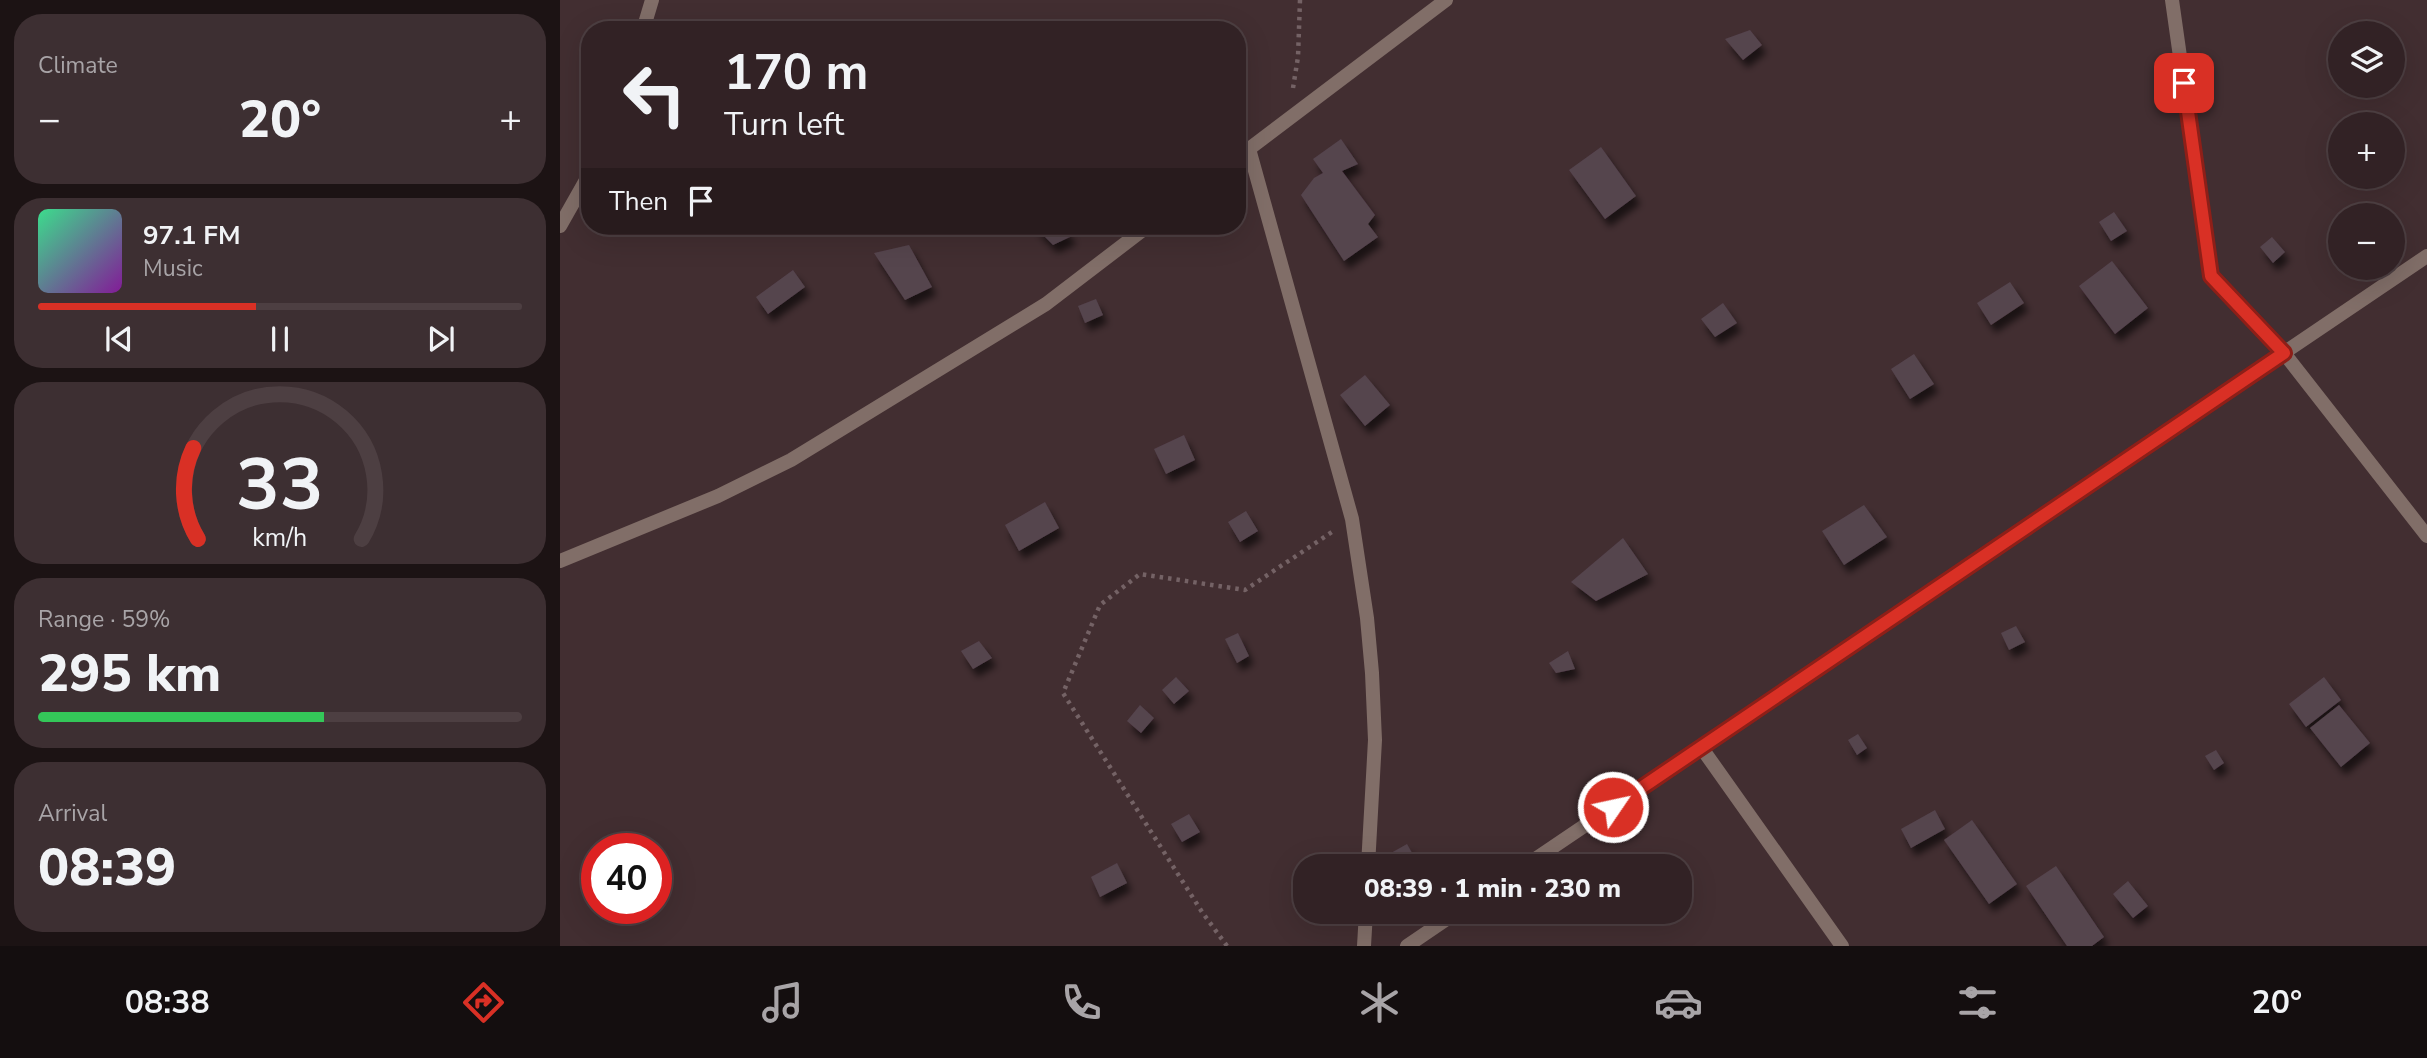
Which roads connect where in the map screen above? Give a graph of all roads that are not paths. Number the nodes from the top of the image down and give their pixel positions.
1 (652, 0) edge
2 (1446, 0) edge
3 (2172, 0) edge
4 (646, 21) edge
5 (1246, 151) edge
6 (1246, 163) edge
7 (581, 189) edge
8 (560, 226) edge
9 (1136, 235) edge
10 (2427, 256) edge
11 (2284, 353) junction
12 (2427, 536) edge
13 (560, 561) edge
14 (1701, 747) junction
15 (1369, 854) edge
16 (1543, 854) edge
17 (1365, 924) edge
18 (1439, 924) edge
19 (1364, 946) edge
20 (1407, 946) edge
21 (1842, 946) edge

1 - 4 street
2 - 5 street
3 - 11 street
6 - 15 street
7 - 8 street
9 - 13 street
10 - 11 street
11 - 12 street
11 - 14 street
14 - 16 street
14 - 21 street
17 - 19 street
18 - 20 street

